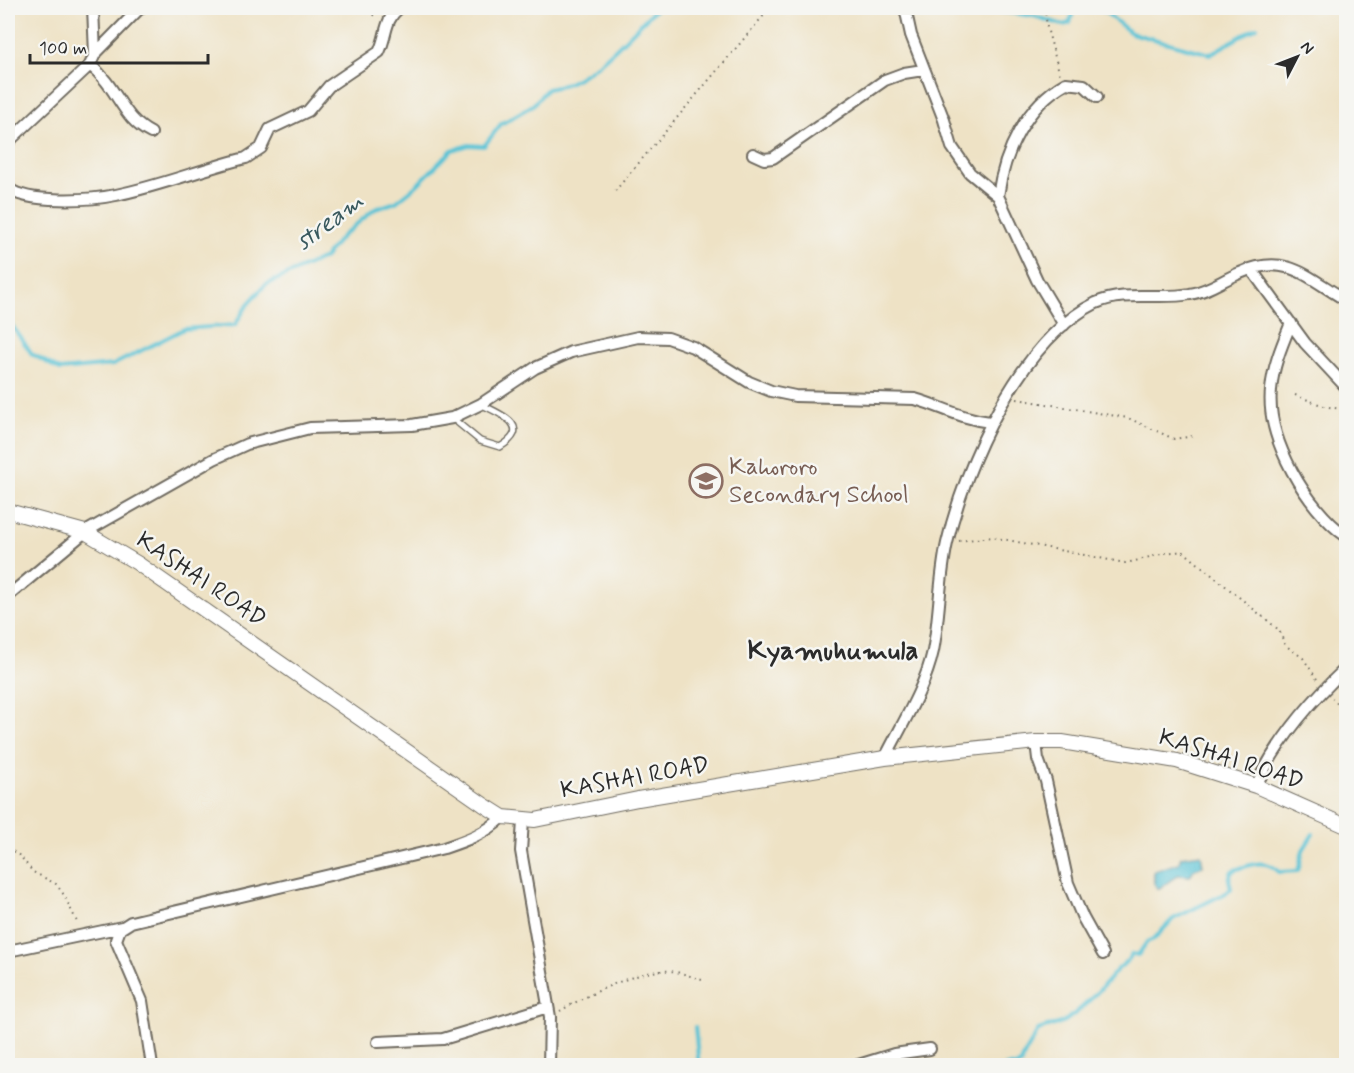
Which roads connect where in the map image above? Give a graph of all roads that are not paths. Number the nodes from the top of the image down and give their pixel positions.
1 (93, 8) edge
2 (140, 8) edge
3 (399, 8) edge
4 (905, 8) edge
5 (92, 60) junction
6 (923, 70) junction
7 (1097, 97) dead end
8 (151, 133) dead end
9 (8, 142) edge
10 (753, 154) dead end
11 (8, 188) edge
12 (998, 196) junction
13 (1251, 269) junction
14 (1347, 300) edge
15 (1291, 323) junction
16 (1064, 325) junction
17 (1347, 387) edge
18 (481, 404) junction
19 (452, 418) junction
20 (990, 422) junction
21 (8, 511) edge
22 (85, 532) junction
23 (1347, 536) edge
24 (8, 596) edge
25 (1347, 668) edge
26 (1036, 742) junction
27 (885, 758) junction
28 (1256, 786) junction
29 (503, 817) junction
30 (523, 820) junction
31 (1347, 826) edge
32 (122, 927) junction
33 (8, 951) edge
34 (1103, 954) dead end
35 (549, 1012) junction
36 (378, 1042) dead end
37 (930, 1049) dead end
38 (152, 1065) edge
39 (549, 1065) edge
40 (855, 1065) edge

1 - 5 street
2 - 5 street
3 - 11 street
4 - 6 street
5 - 8 street
5 - 9 street
6 - 10 street
6 - 12 street
7 - 12 street
12 - 16 street
13 - 14 street
13 - 15 street
13 - 16 street
15 - 17 street
15 - 23 street
16 - 20 street
18 - 19 street
18 - 19 lane
18 - 20 street
19 - 22 street
20 - 27 street
21 - 22 street, KASHAI ROAD
22 - 24 street
22 - 29 street, KASHAI ROAD
25 - 28 street
26 - 27 street, KASHAI ROAD
26 - 28 street, KASHAI ROAD
26 - 34 street
27 - 30 street, KASHAI ROAD
28 - 31 street, KASHAI ROAD
29 - 30 street, KASHAI ROAD
29 - 32 street
30 - 35 street
32 - 33 street
32 - 38 street
35 - 36 street
35 - 39 street
37 - 40 street

